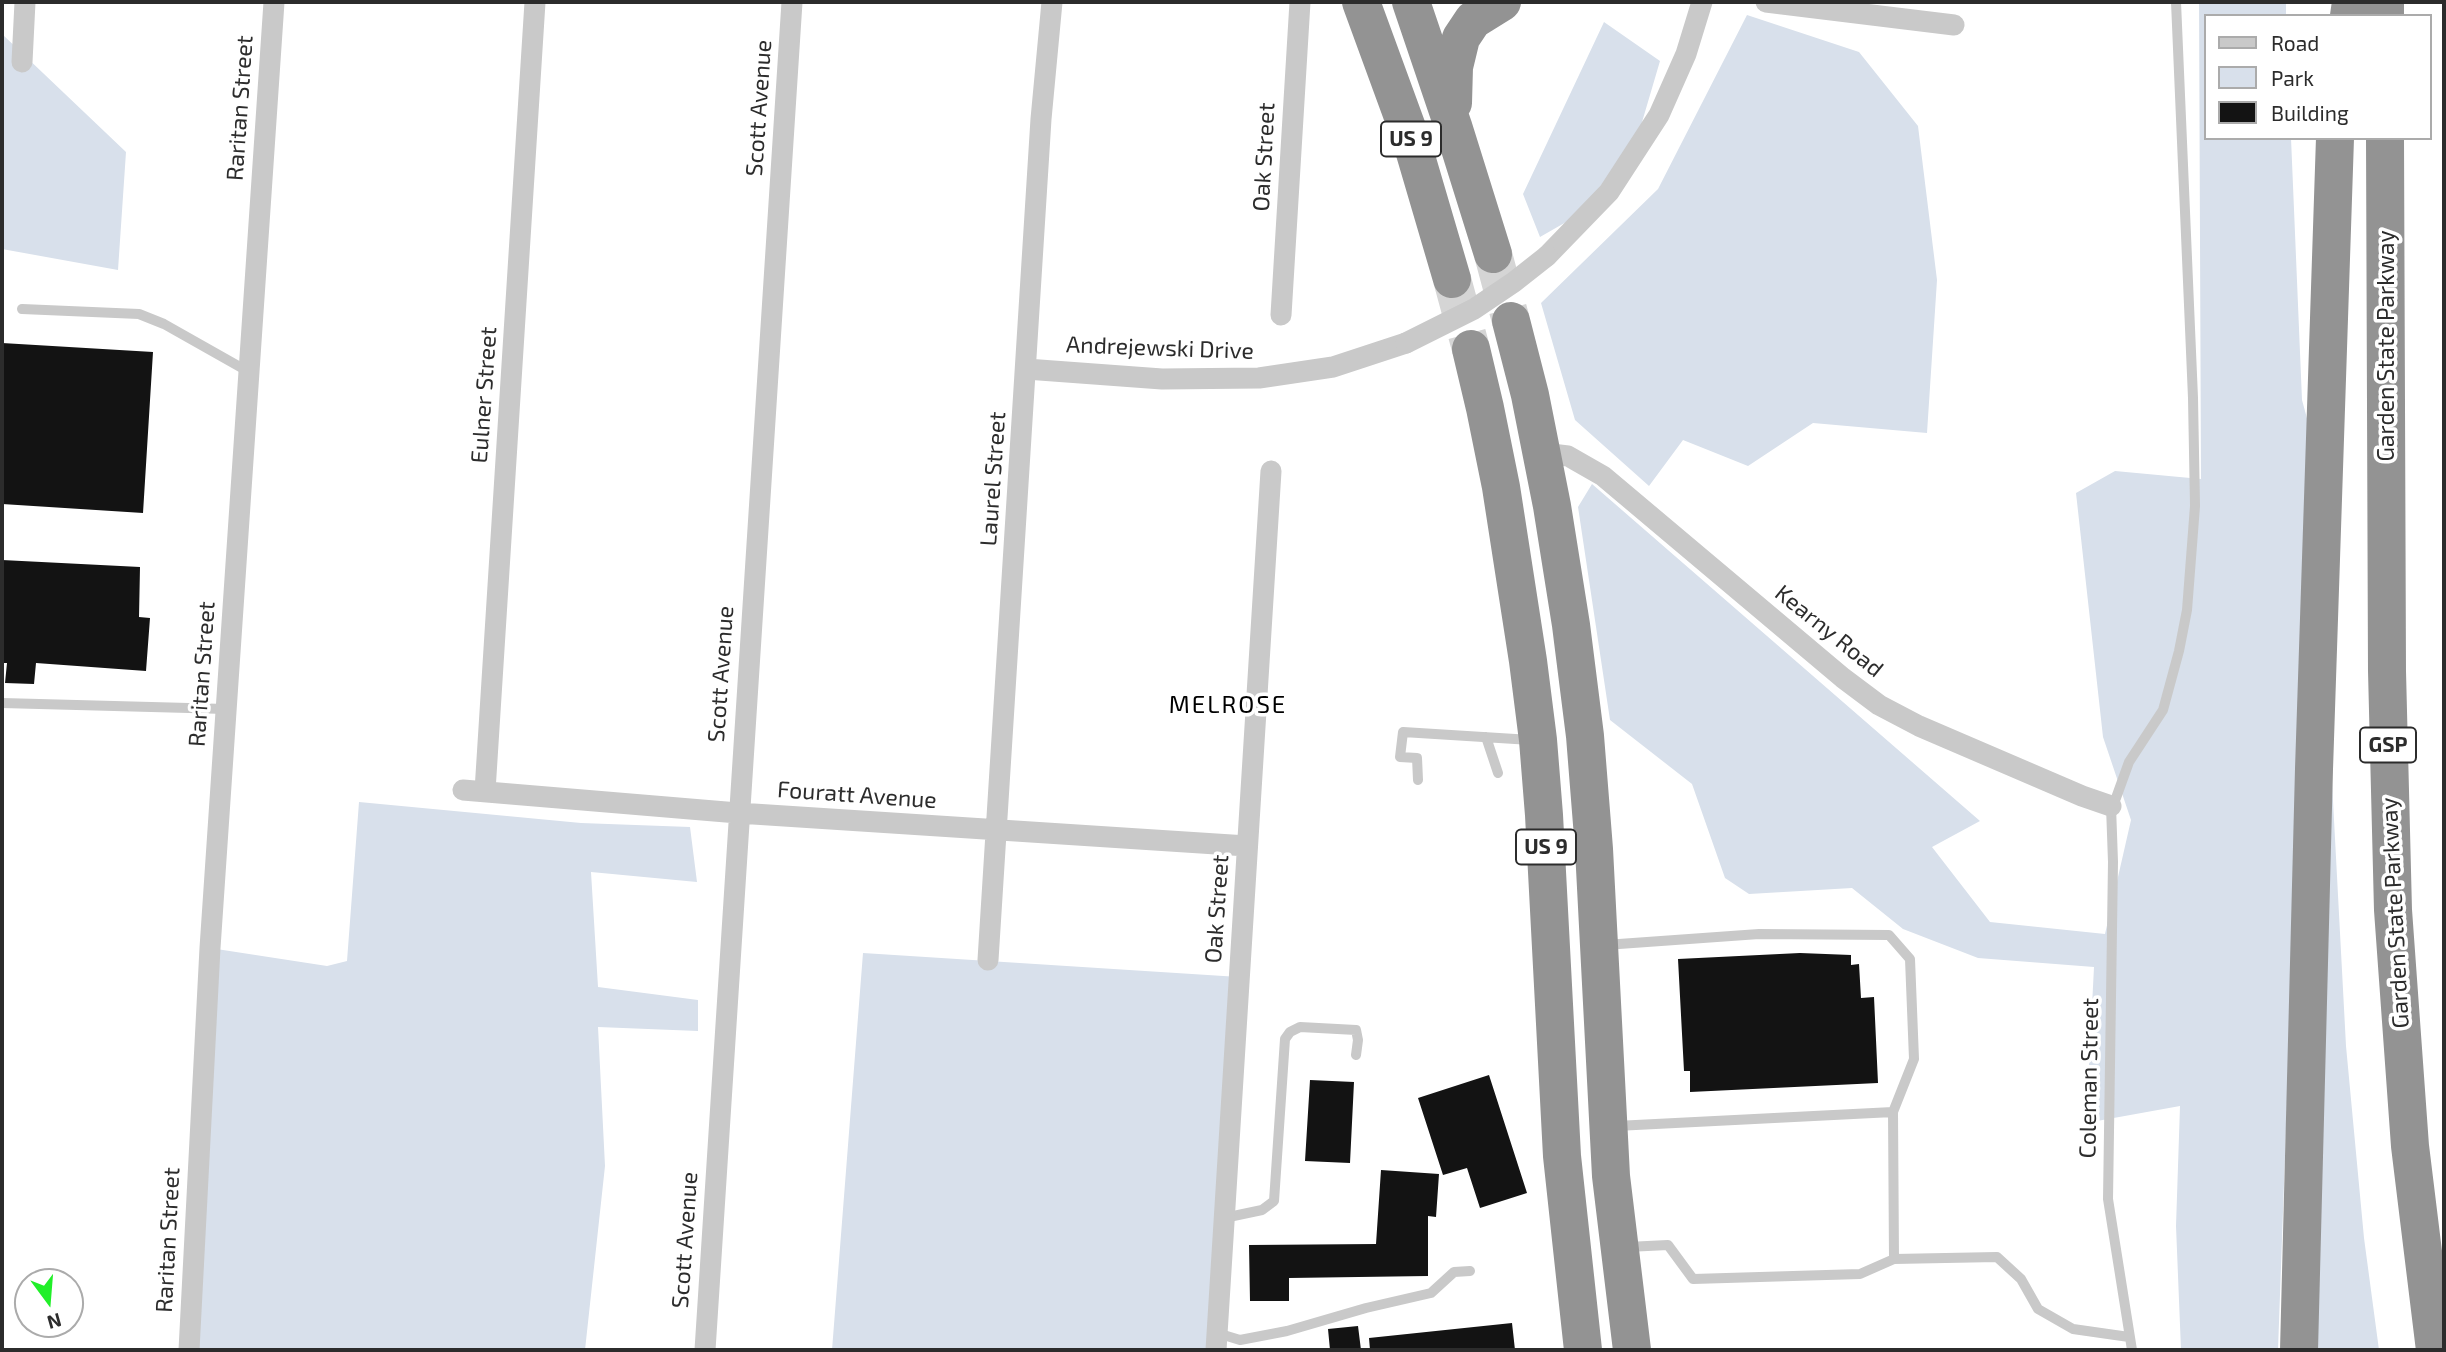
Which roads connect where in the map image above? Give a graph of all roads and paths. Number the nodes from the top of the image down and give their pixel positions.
1 (25, 2) edge
2 (274, 2) edge
3 (535, 2) edge
4 (792, 2) edge
5 (1052, 2) edge
6 (1300, 2) edge
7 (1411, 2) edge
8 (1502, 2) edge
9 (1702, 2) edge
10 (1766, 2) edge
11 (2176, 2) edge
12 (1362, 4) edge
13 (1954, 24) dead end
14 (22, 62) dead end
15 (1453, 126) junction
16 (2335, 140) edge
17 (2385, 140) edge
18 (1493, 254) tunnel mouth
19 (1452, 279) tunnel mouth
20 (22, 309) dead end
21 (1281, 315) dead end
22 (1511, 321) tunnel mouth
23 (1471, 349) tunnel mouth
24 (1026, 369) junction
25 (249, 372) junction
26 (1542, 453) junction
27 (1271, 471) dead end
28 (2, 703) edge
29 (226, 709) junction
30 (1486, 737) junction
31 (1538, 740) junction
32 (1498, 773) dead end
33 (1418, 780) dead end
34 (463, 790) dead end
35 (485, 791) junction
36 (2111, 806) junction
37 (738, 813) junction
38 (996, 830) junction
39 (1247, 846) junction
40 (1599, 946) junction
41 (988, 960) dead end
42 (1356, 1055) dead end
43 (1893, 1112) junction
44 (1608, 1126) junction
45 (1224, 1218) junction
46 (1618, 1247) junction
47 (1894, 1259) junction
48 (1470, 1271) dead end
49 (1626, 1308) junction
50 (2129, 1337) junction
51 (1217, 1342) edge
52 (189, 1350) edge
53 (705, 1350) edge
54 (1583, 1350) edge
55 (1632, 1350) edge
56 (1640, 1350) edge
57 (2132, 1350) edge
58 (2299, 1350) edge
59 (2435, 1350) edge

1 - 14 street
2 - 25 street, Raritan Street
3 - 35 street, Eulner Street
4 - 37 street, Scott Avenue
5 - 24 street, Laurel Street
6 - 21 street, Oak Street
7 - 15 highway, US 9
8 - 15 highway
9 - 24 street, Andrejewski Drive, bridge
10 - 13 street
11 - 36 lane
12 - 19 highway, US 9
15 - 18 highway, US 9
16 - 58 highway
17 - 59 highway, Garden State Parkway / GSP
20 - 25 lane
22 - 26 highway, US 9
23 - 31 highway, US 9
24 - 38 street, Laurel Street
25 - 29 street, Raritan Street
26 - 36 street, Kearny Road
26 - 40 highway, US 9
27 - 39 street, Oak Street
28 - 29 lane
29 - 52 street, Raritan Street
30 - 31 lane
30 - 32 lane
30 - 33 lane
31 - 54 highway, US 9
34 - 35 street, Fouratt Avenue
35 - 37 street, Fouratt Avenue
36 - 50 lane, Coleman Street
37 - 38 street, Fouratt Avenue
37 - 53 street, Scott Avenue
38 - 39 street, Fouratt Avenue
38 - 41 street, Laurel Street
39 - 45 street, Oak Street
40 - 43 lane
40 - 44 highway, US 9
42 - 45 lane
43 - 44 lane
43 - 47 lane
44 - 46 highway, US 9
45 - 51 street, Oak Street
46 - 47 lane
46 - 49 highway, US 9
47 - 50 lane
48 - 51 lane
49 - 55 highway, US 9
49 - 56 highway
50 - 57 lane, Coleman Street

